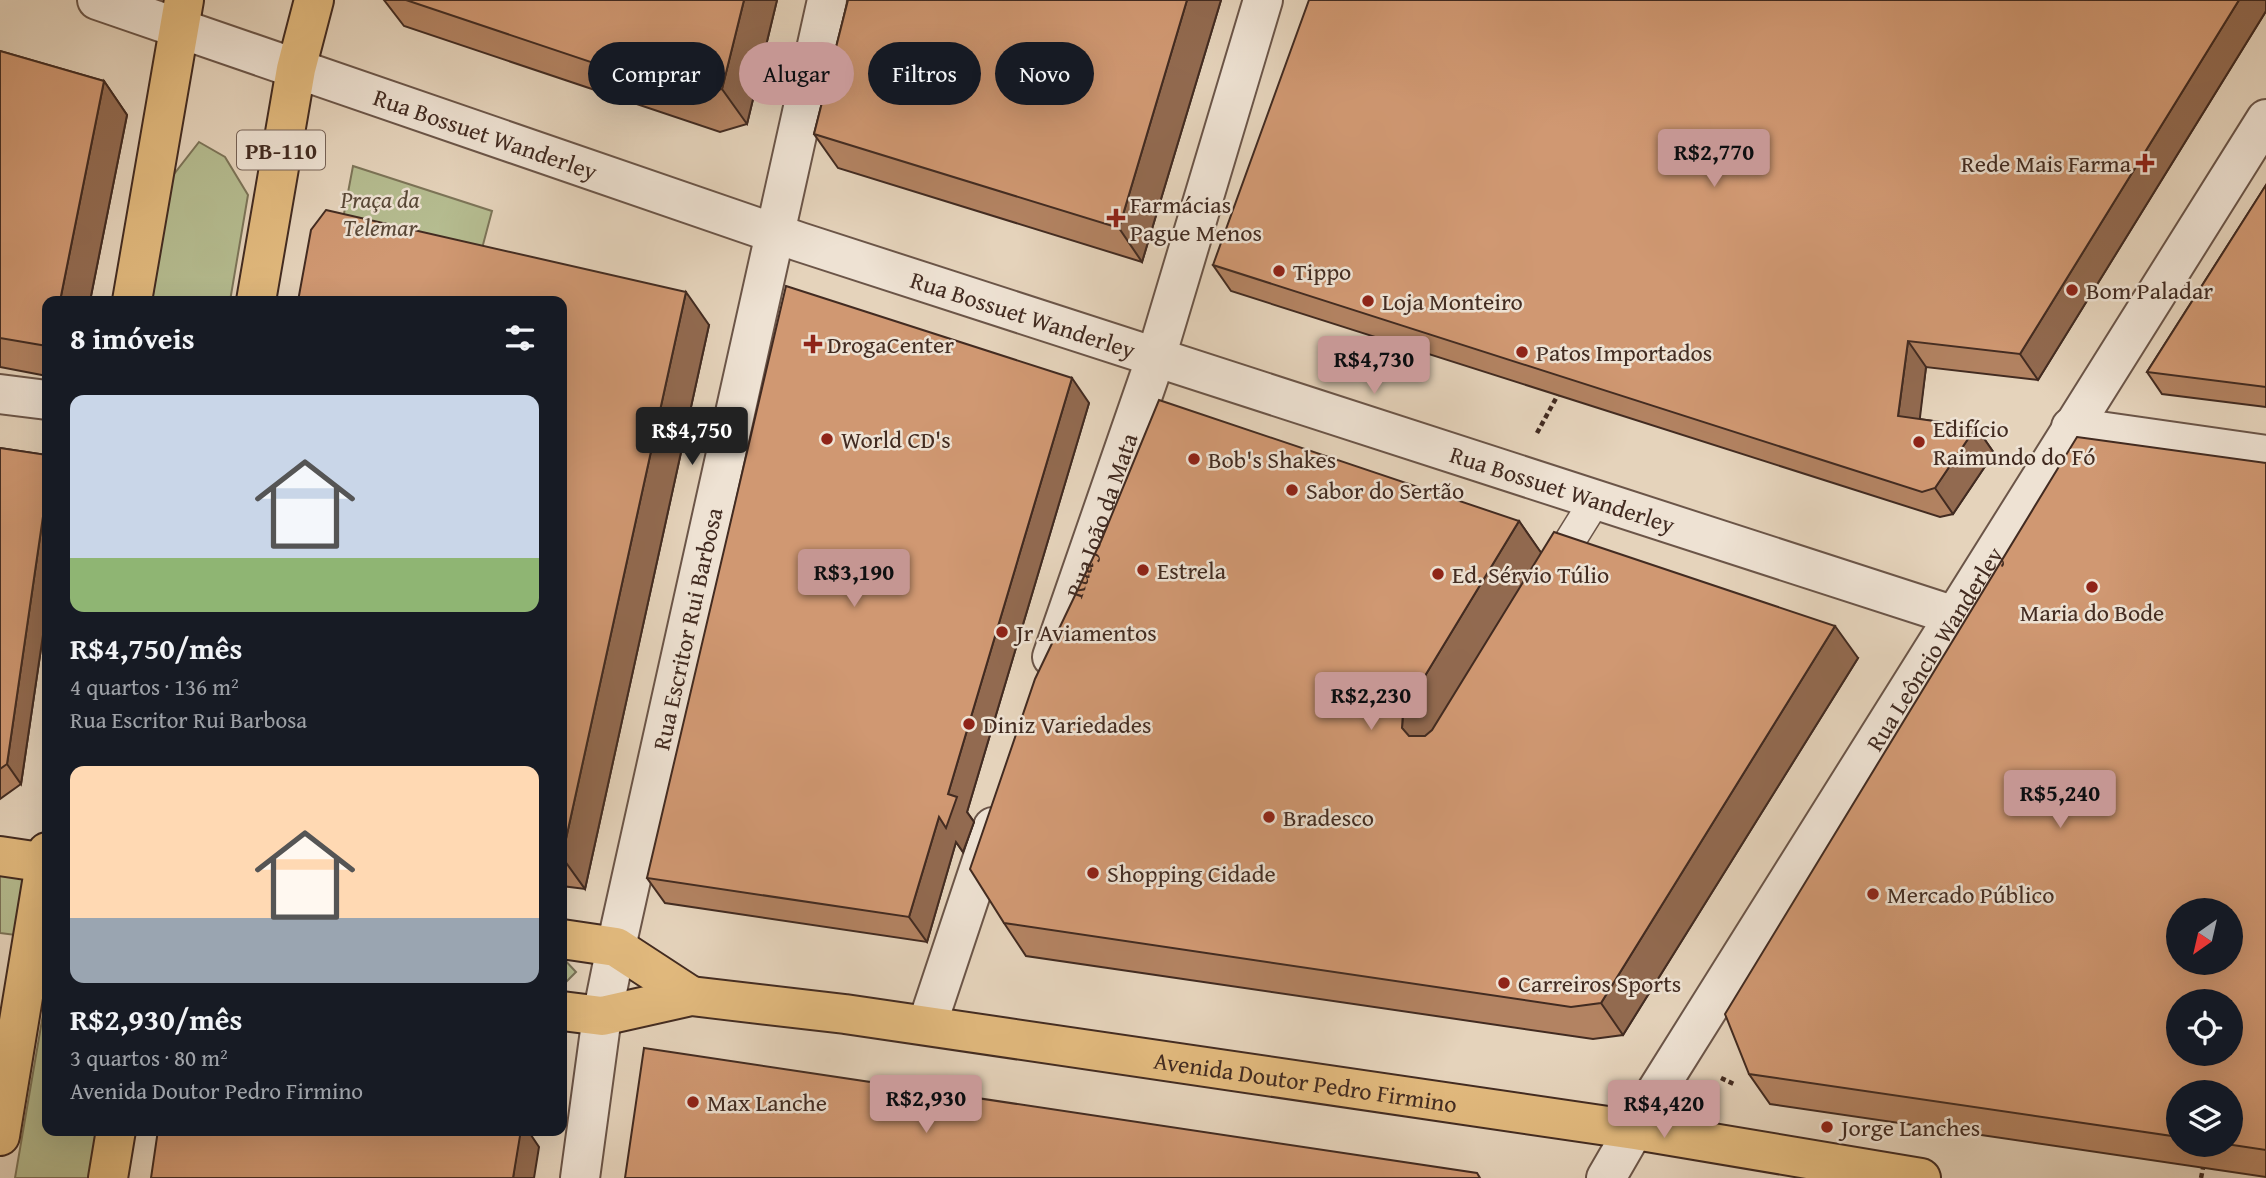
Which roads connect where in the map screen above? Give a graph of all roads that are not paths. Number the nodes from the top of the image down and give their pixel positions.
1 (97, 0) edge
2 (314, 0) edge
3 (827, 0) edge
4 (1264, 0) edge
5 (180, 14) edge
6 (296, 69) junction
7 (2266, 120) edge
8 (774, 234) junction
9 (133, 296) edge
10 (257, 296) edge
11 (1156, 358) junction
12 (0, 394) edge
13 (42, 399) edge
14 (2071, 427) junction
15 (2266, 455) edge
16 (1596, 499) junction
17 (1539, 592) edge
18 (1955, 615) junction
19 (1038, 696) edge
20 (1006, 788) edge
21 (0, 856) edge
22 (42, 859) edge
23 (42, 878) edge
24 (26, 937) edge
25 (567, 940) edge
26 (616, 947) junction
27 (691, 996) junction
28 (567, 1012) edge
29 (602, 1016) junction
30 (926, 1025) junction
31 (1635, 1130) junction
32 (0, 1136) edge
33 (115, 1136) edge
34 (108, 1178) edge
35 (580, 1178) edge
36 (1606, 1178) edge
37 (1921, 1178) edge

1 - 5 street, Rua Bossuet Wanderley
2 - 6 main road, PB-110
3 - 8 street, Rua Escritor Rui Barbosa
4 - 11 street, Rua João da Mata
5 - 6 street, Rua Bossuet Wanderley
5 - 9 main road
6 - 8 street, Rua Bossuet Wanderley
6 - 10 main road, PB-110
7 - 14 street, Rua Leôncio Wanderley
8 - 11 street, Rua Bossuet Wanderley
8 - 26 street, Rua Escritor Rui Barbosa
11 - 16 street, Rua Bossuet Wanderley
11 - 19 street, Rua João da Mata
12 - 13 street
14 - 15 street
14 - 18 street, Rua Leôncio Wanderley
16 - 17 lane
16 - 18 street, Rua Bossuet Wanderley
18 - 31 street, Rua Leôncio Wanderley
20 - 30 street
21 - 22 main road
23 - 24 main road
24 - 32 main road
25 - 26 main road, Avenida Doutor Pedro Firmino
26 - 27 main road, Avenida Doutor Pedro Firmino
26 - 29 street, Rua Escritor Rui Barbosa
27 - 29 main road, Avenida Doutor Pedro Firmino
27 - 30 main road, Avenida Doutor Pedro Firmino
28 - 29 main road, Avenida Doutor Pedro Firmino
29 - 35 street, Rua Escritor Rui Barbosa
30 - 31 main road, Avenida Doutor Pedro Firmino
31 - 36 street, Rua Leôncio Wanderley
31 - 37 main road, Avenida Doutor Pedro Firmino
33 - 34 main road

